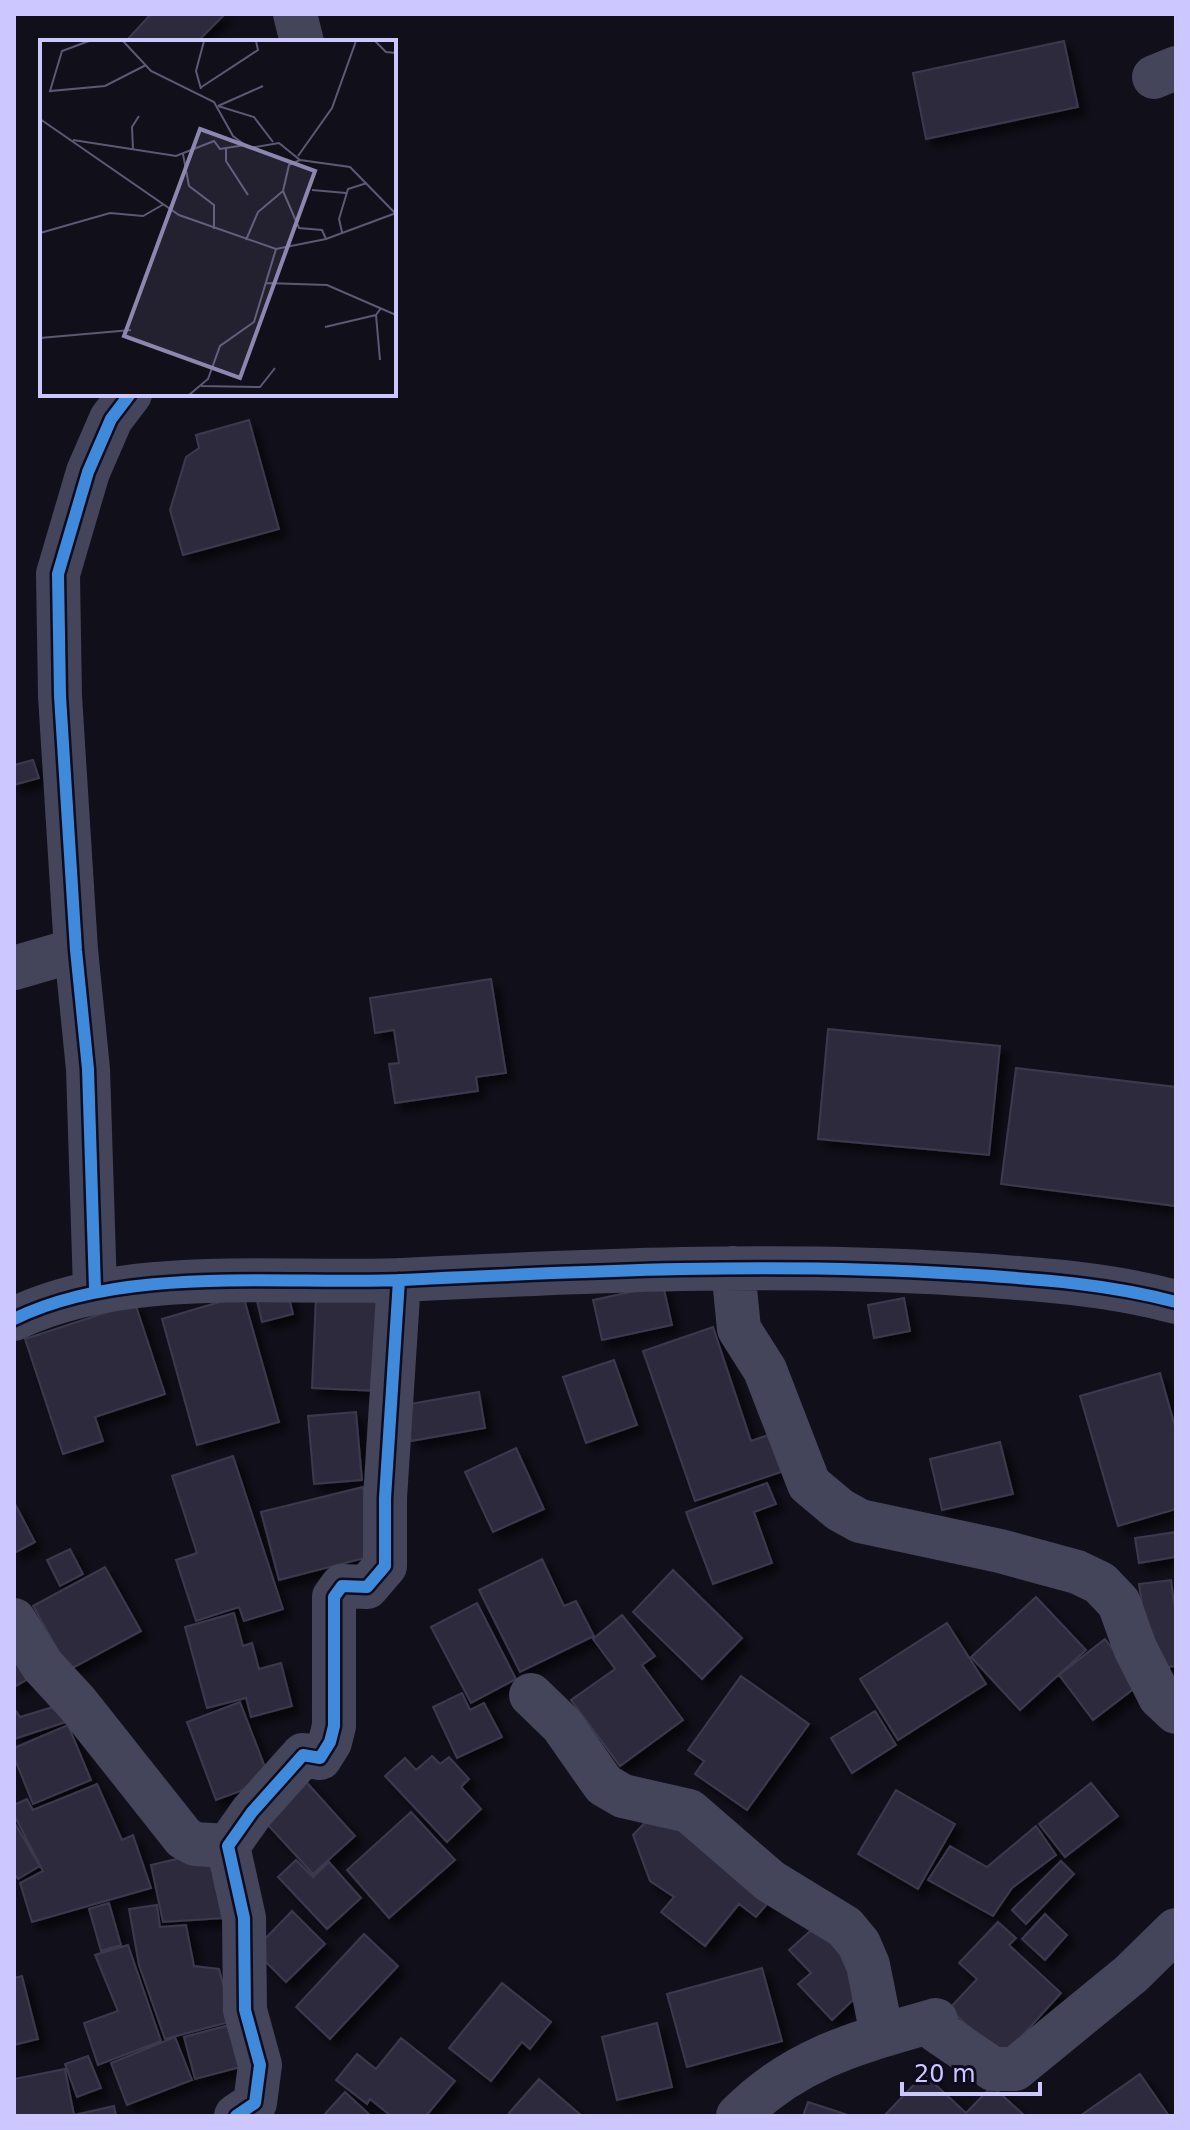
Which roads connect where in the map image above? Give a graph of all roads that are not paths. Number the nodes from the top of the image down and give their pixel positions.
1 (295, 14) edge
2 (302, 40) edge
3 (128, 396) edge
4 (76, 950) junction
5 (14, 968) edge
6 (733, 1268) junction
7 (399, 1280) junction
8 (95, 1289) junction
9 (1176, 1302) edge
10 (14, 1319) edge
11 (14, 1620) edge
12 (531, 1695) dead end
13 (1176, 1712) edge
14 (228, 1846) junction
15 (1176, 1930) edge
16 (882, 2035) junction
17 (236, 2116) edge
18 (738, 2116) edge

1 - 2 street
3 - 4 street
4 - 5 street
4 - 8 street
6 - 7 street
6 - 9 street
6 - 13 street
7 - 8 street
7 - 14 street
8 - 10 street
11 - 14 street
12 - 16 street
14 - 17 street
15 - 16 street
16 - 18 street

